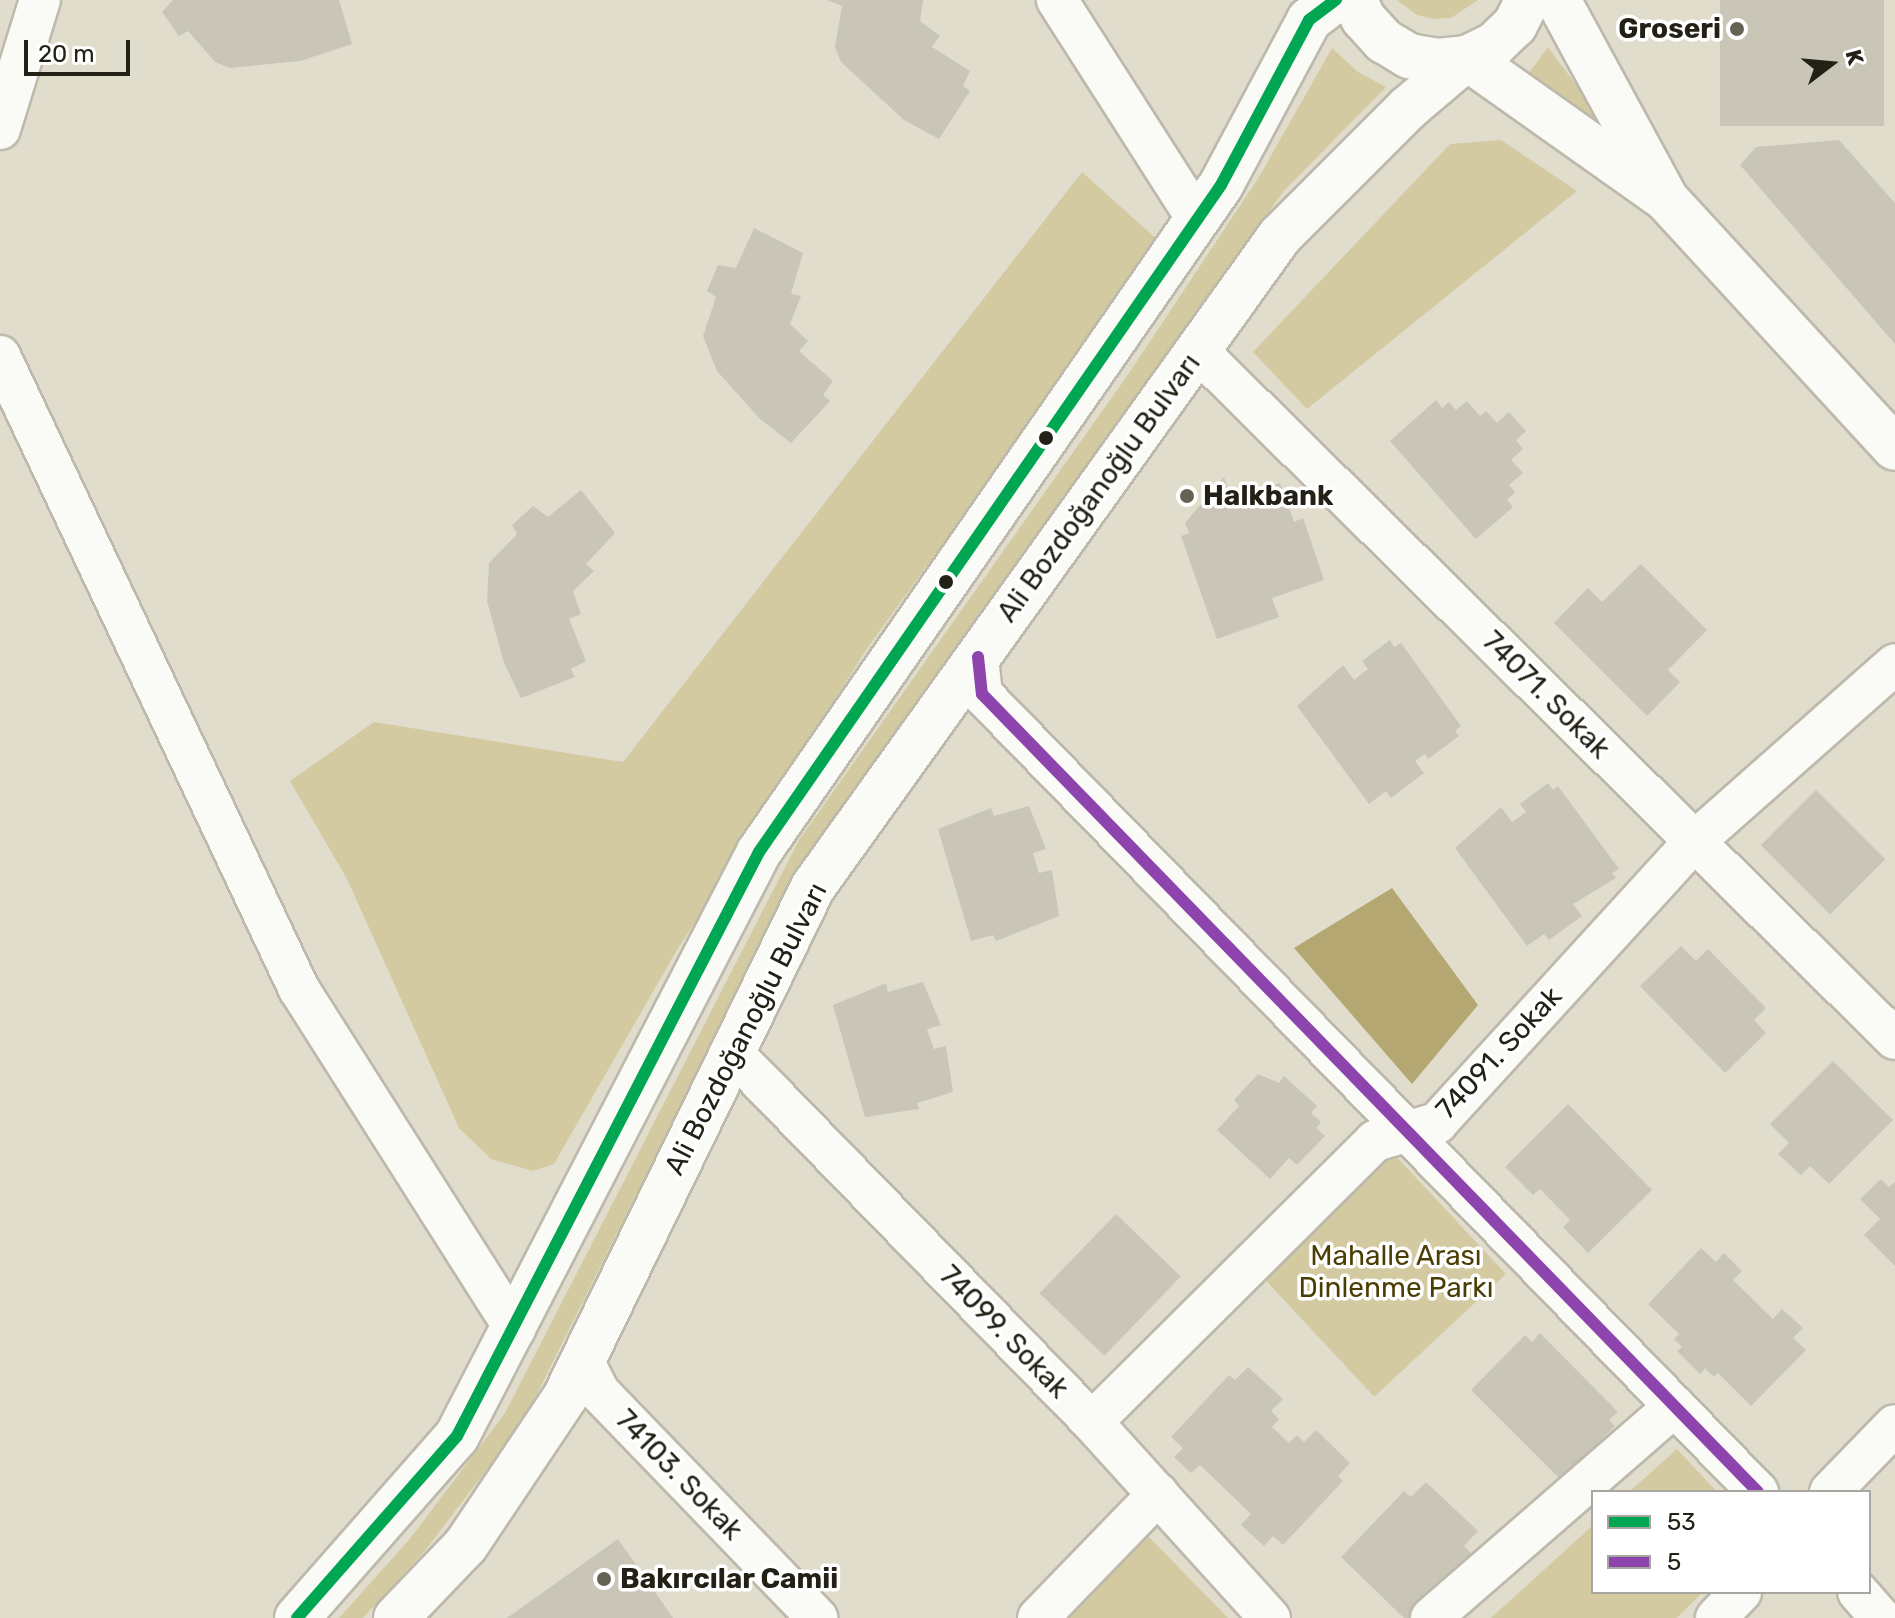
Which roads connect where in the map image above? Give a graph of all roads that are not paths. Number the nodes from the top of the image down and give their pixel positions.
1 (40, 0) edge
2 (1057, 0) edge
3 (1336, 0) edge
4 (1355, 0) edge
5 (1528, 0) edge
6 (1558, 0) edge
7 (1467, 58) junction
8 (0, 129) edge
9 (1666, 199) junction
10 (1197, 219) junction
11 (1198, 351) junction
12 (0, 356) edge
13 (1895, 448) edge
14 (978, 657) junction
15 (1895, 664) edge
16 (1694, 842) junction
17 (1895, 1039) edge
18 (732, 1052) junction
19 (1407, 1130) junction
20 (515, 1329) junction
21 (583, 1360) junction
22 (1675, 1406) junction
23 (1092, 1422) junction
24 (1895, 1425) edge
25 (1756, 1490) edge
26 (1832, 1490) edge
27 (1158, 1494) junction
28 (1739, 1594) edge
29 (1860, 1594) edge
30 (297, 1618) edge
31 (396, 1618) edge
32 (817, 1618) edge
33 (1038, 1618) edge
34 (1270, 1618) edge
35 (1431, 1618) edge
36 (1716, 1618) edge
37 (1881, 1618) edge

1 - 8 street
2 - 10 street
3 - 10 main road
4 - 7 main road
5 - 7 main road, Ali Bozdoğanoğlu Bulvarı
6 - 9 main road
7 - 9 main road
7 - 11 main road, Ali Bozdoğanoğlu Bulvarı
9 - 13 main road
10 - 20 main road
11 - 14 main road, Ali Bozdoğanoğlu Bulvarı
11 - 16 street, 74071. Sokak
12 - 20 street
14 - 18 main road, Ali Bozdoğanoğlu Bulvarı
14 - 19 street
15 - 16 street, 74091. Sokak
16 - 17 street, 74071. Sokak
16 - 19 street, 74091. Sokak
18 - 21 main road, Ali Bozdoğanoğlu Bulvarı
18 - 23 street, 74099. Sokak
19 - 22 street
19 - 23 street, 74091. Sokak
20 - 30 main road
21 - 31 main road, Ali Bozdoğanoğlu Bulvarı
21 - 32 street, 74103. Sokak
22 - 25 street
22 - 35 street
23 - 27 street, 74099. Sokak
24 - 26 street
27 - 33 street
27 - 34 street, 74099. Sokak
28 - 36 street
29 - 37 street

